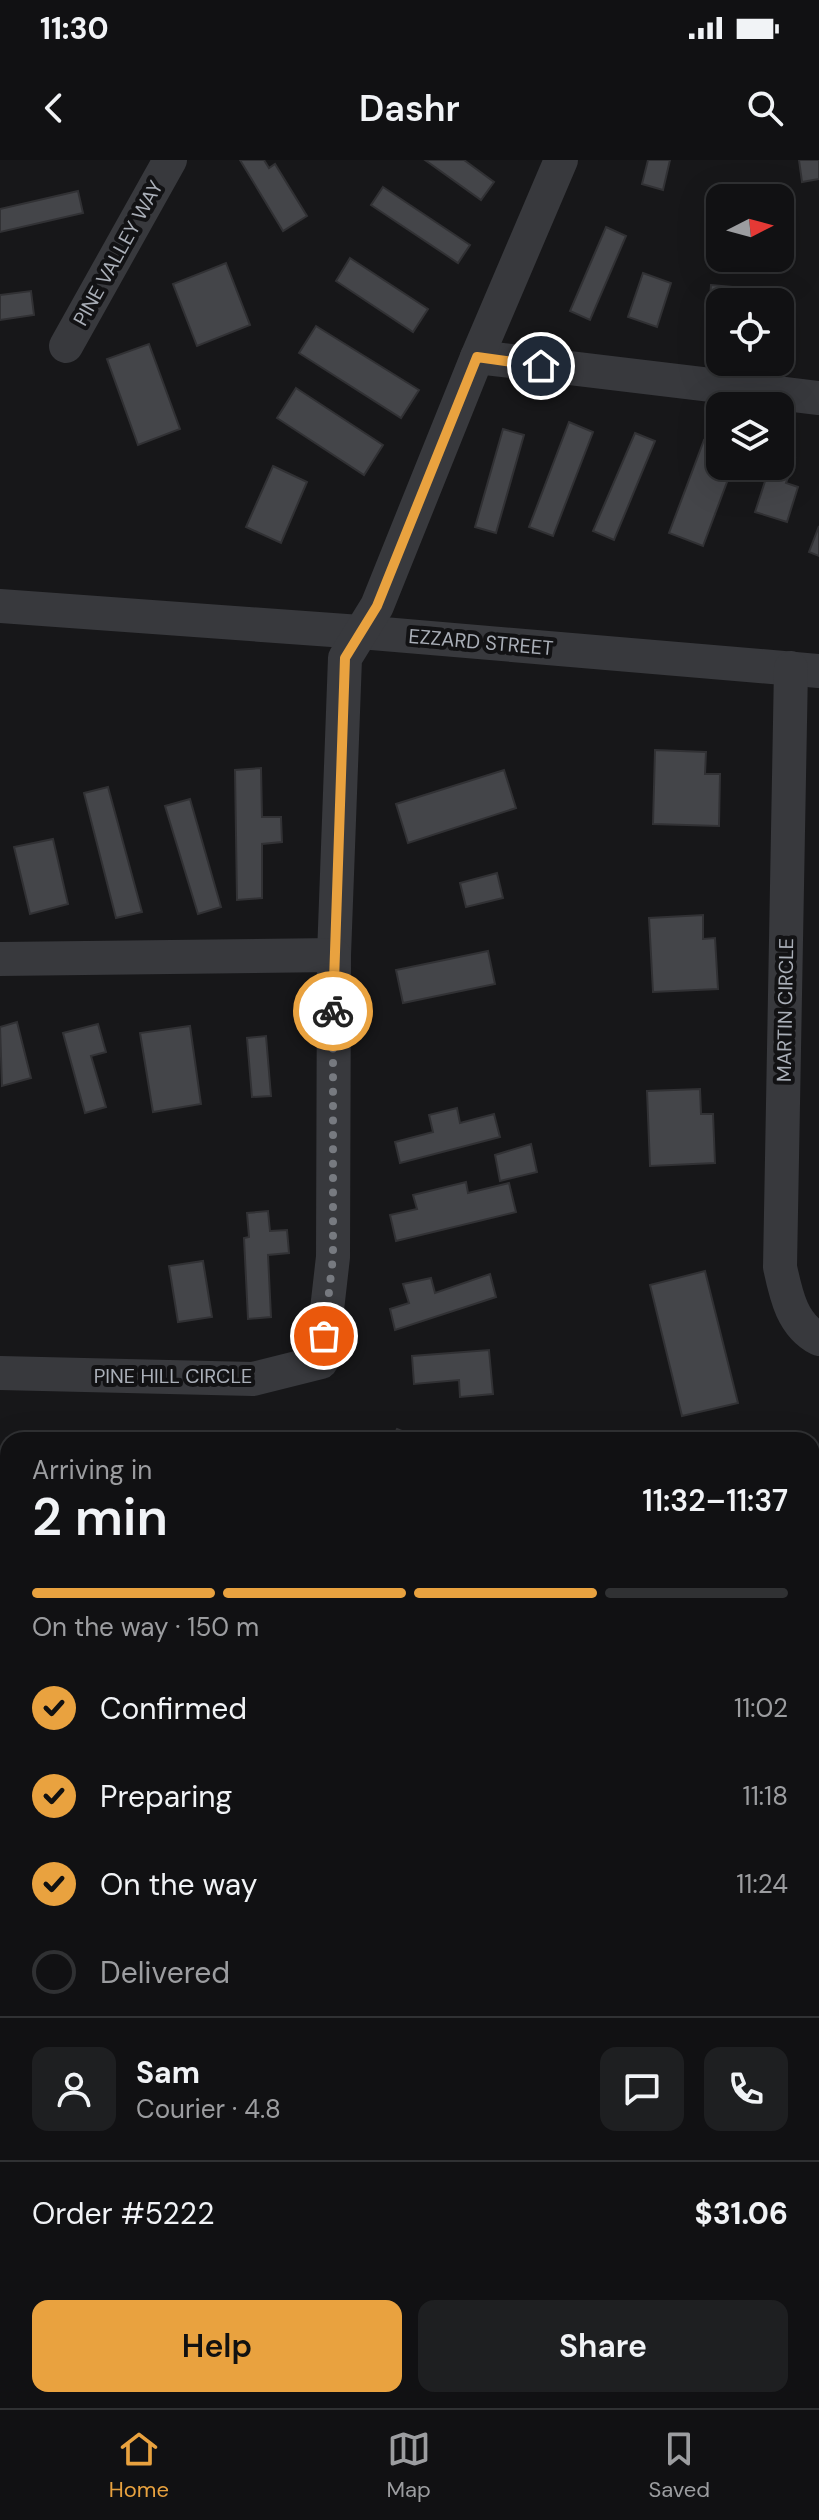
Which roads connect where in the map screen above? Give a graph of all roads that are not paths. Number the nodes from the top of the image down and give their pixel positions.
1 (170, 160) edge
2 (561, 160) edge
3 (66, 346) dead end
4 (477, 357) junction
5 (819, 398) edge
6 (0, 606) edge
7 (360, 632) junction
8 (805, 670) edge
9 (334, 955) junction
10 (0, 959) edge
11 (819, 1339) edge
12 (0, 1373) edge

1 - 3 street, PINE VALLEY WAY
2 - 4 street, PINE HILL CIRCLE
4 - 5 street
4 - 7 street, PINE HILL CIRCLE
6 - 7 street, EZZARD STREET
7 - 8 street, EZZARD STREET
7 - 9 street, PINE HILL CIRCLE
8 - 11 street, MARTIN CIRCLE
9 - 10 street
9 - 12 street, PINE HILL CIRCLE

